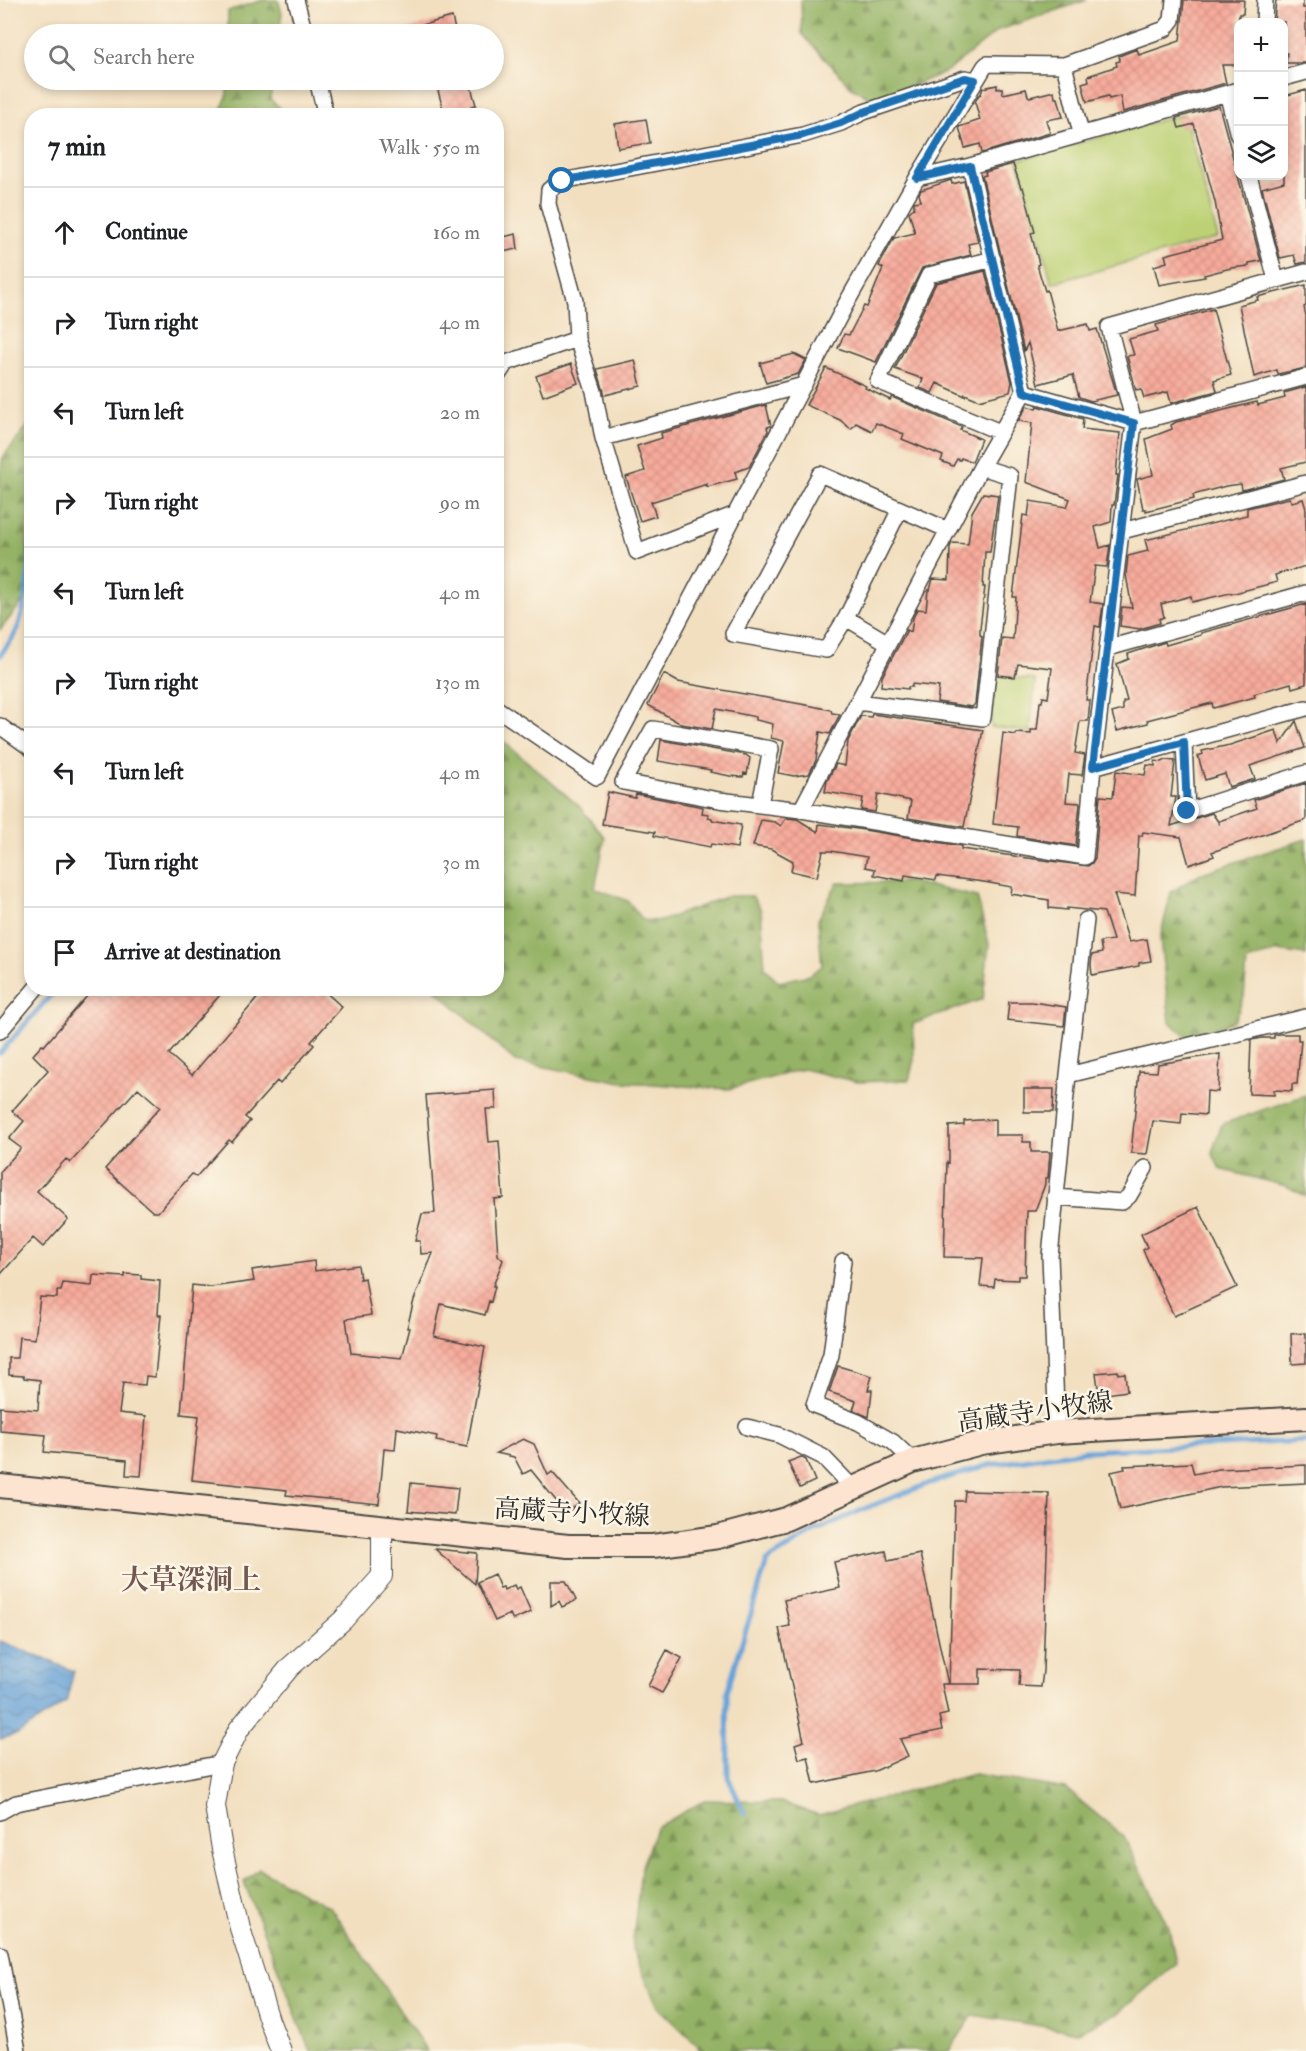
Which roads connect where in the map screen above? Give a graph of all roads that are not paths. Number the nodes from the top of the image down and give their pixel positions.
1 (296, 0) edge
2 (1174, 0) edge
3 (1265, 0) edge
4 (1264, 18) edge
5 (302, 24) edge
6 (1064, 65) junction
7 (1306, 72) edge
8 (1288, 77) edge
9 (975, 80) junction
10 (320, 90) edge
11 (1233, 92) edge
12 (324, 108) edge
13 (1238, 126) edge
14 (1082, 133) junction
15 (970, 166) junction
16 (917, 178) junction
17 (1250, 180) edge
18 (993, 258) junction
19 (1306, 272) edge
20 (1276, 280) junction
21 (577, 339) junction
22 (504, 366) edge
23 (1306, 377) edge
24 (804, 385) junction
25 (1024, 392) junction
26 (1134, 423) junction
27 (1000, 432) junction
28 (603, 438) junction
29 (981, 467) junction
30 (1306, 483) edge
31 (900, 509) junction
32 (736, 514) junction
33 (948, 530) junction
34 (1122, 531) junction
35 (1306, 593) edge
36 (846, 618) junction
37 (888, 643) junction
38 (1108, 648) junction
39 (857, 702) junction
40 (1306, 710) edge
41 (504, 713) edge
42 (0, 726) edge
43 (1184, 742) junction
44 (24, 743) edge
45 (1093, 767) junction
46 (1306, 773) edge
47 (760, 804) junction
48 (801, 810) junction
49 (1086, 920) dead end
50 (29, 996) edge
51 (1306, 1017) edge
52 (0, 1031) edge
53 (1068, 1075) junction
54 (1145, 1168) dead end
55 (1055, 1197) junction
56 (843, 1261) dead end
57 (1306, 1418) edge
58 (747, 1427) dead end
59 (1058, 1432) junction
60 (913, 1461) junction
61 (0, 1486) edge
62 (853, 1488) junction
63 (382, 1527) junction
64 (222, 1763) junction
65 (0, 1812) edge
66 (0, 1954) edge
67 (0, 2002) edge
68 (13, 2030) junction
69 (18, 2051) edge
70 (281, 2051) edge

1 - 5 street
2 - 6 street
3 - 4 street
6 - 9 street
6 - 14 street
7 - 8 street
9 - 16 street
9 - 21 street
10 - 12 street
11 - 13 street
11 - 14 street
14 - 15 street
15 - 16 street
15 - 18 street
16 - 24 street
17 - 20 street
18 - 25 street
18 - 27 street
19 - 20 street
20 - 26 street
21 - 22 street
21 - 28 street
23 - 26 street
24 - 28 street
24 - 32 street
25 - 26 street
25 - 27 street
26 - 34 street
27 - 29 street
28 - 32 street
29 - 33 street
29 - 39 street
30 - 34 street
31 - 33 street
31 - 36 street
31 - 36 street
32 - 41 street
33 - 37 street
34 - 38 street
35 - 38 street
36 - 37 street
37 - 39 street
38 - 45 street
39 - 48 street
40 - 43 street
42 - 44 street
43 - 45 street
43 - 46 street
45 - 48 street
47 - 47 street
47 - 48 street
49 - 53 street
50 - 52 street
51 - 53 street
53 - 55 street
54 - 55 street
55 - 59 street
56 - 60 street
57 - 59 main road, 高蔵寺小牧線
58 - 62 street
59 - 60 main road, 高蔵寺小牧線
60 - 62 main road, 高蔵寺小牧線
61 - 63 main road, 高蔵寺小牧線
62 - 63 main road, 高蔵寺小牧線
63 - 64 street
64 - 65 street
64 - 70 street
66 - 68 street
67 - 68 street
68 - 69 street

